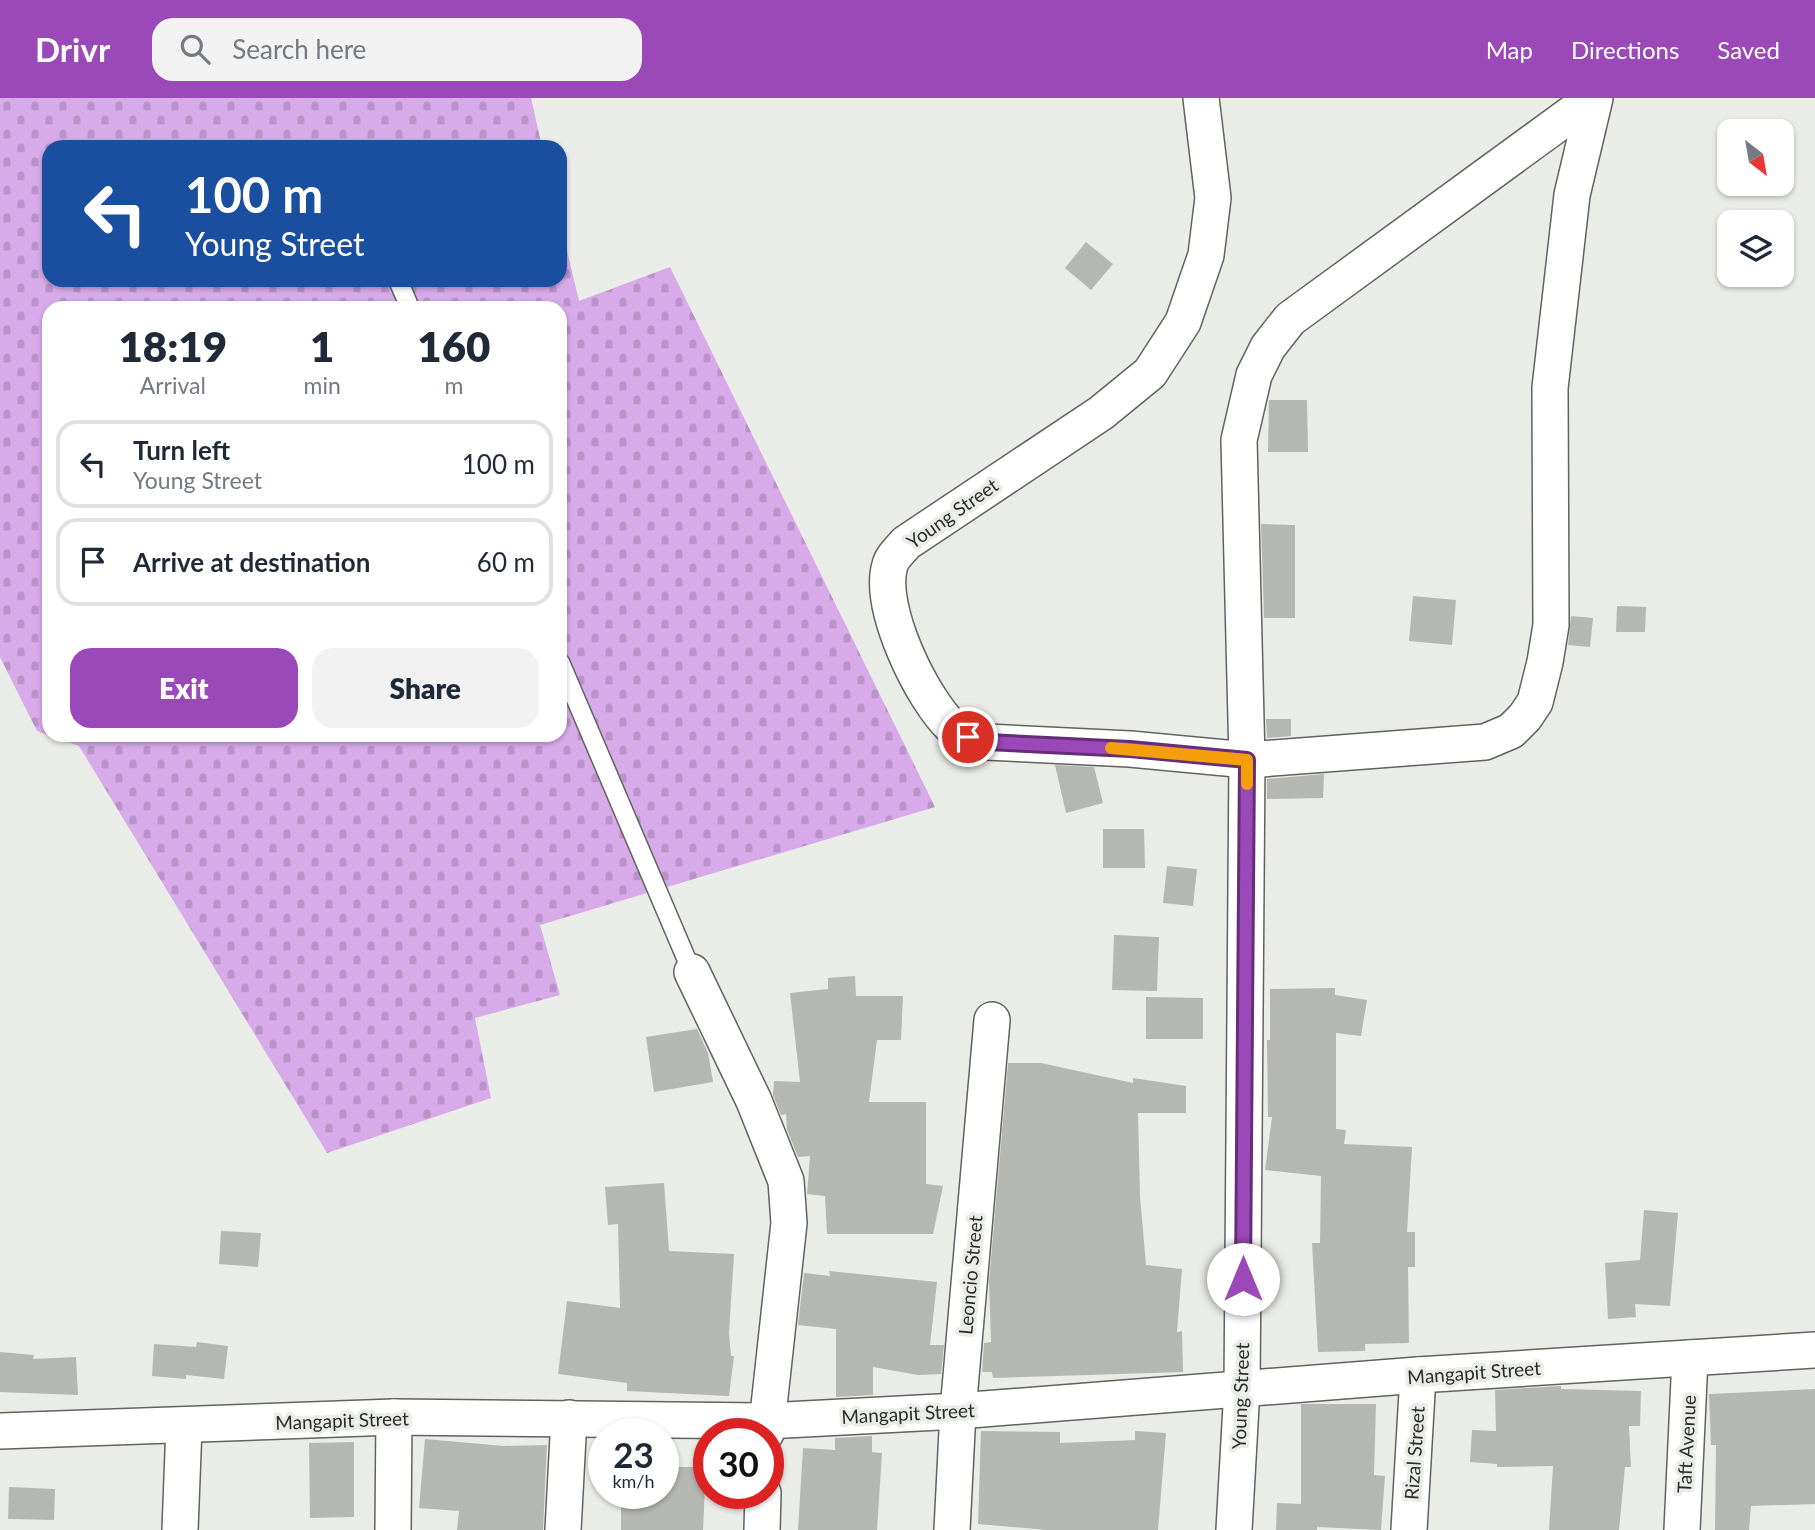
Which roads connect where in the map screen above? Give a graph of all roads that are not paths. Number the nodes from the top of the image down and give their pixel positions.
1 (1200, 98) edge
2 (1594, 98) edge
3 (567, 678) edge
4 (1247, 760) junction
5 (692, 972) joint
6 (992, 1020) dead end
7 (1815, 1350) edge
8 (1690, 1358) junction
9 (1418, 1376) junction
10 (1242, 1388) junction
11 (958, 1411) junction
12 (394, 1417) junction
13 (569, 1418) junction
14 (767, 1418) edge
15 (693, 1424) edge
16 (184, 1426) junction
17 (784, 1426) edge
18 (0, 1431) edge
19 (763, 1509) edge
20 (180, 1530) edge
21 (393, 1530) edge
22 (563, 1530) edge
23 (762, 1530) edge
24 (952, 1530) edge
25 (1234, 1530) edge
26 (1409, 1530) edge
27 (1682, 1530) edge

1 - 4 street, Young Street
2 - 4 street
2 - 4 street
3 - 5 lane
4 - 10 street, Young Street
5 - 14 street
6 - 11 street, Leoncio Street
7 - 8 street, Mangapit Street
8 - 9 street, Mangapit Street
8 - 27 street, Taft Avenue
9 - 10 street, Mangapit Street
9 - 26 street, Rizal Street
10 - 11 street, Mangapit Street
10 - 25 street, Young Street
11 - 17 street, Mangapit Street
11 - 24 street, Leoncio Street
12 - 13 street, Mangapit Street
12 - 16 street, Mangapit Street
12 - 21 street
13 - 15 street, Mangapit Street
13 - 22 street
16 - 18 street, Mangapit Street
16 - 20 street
19 - 23 street

